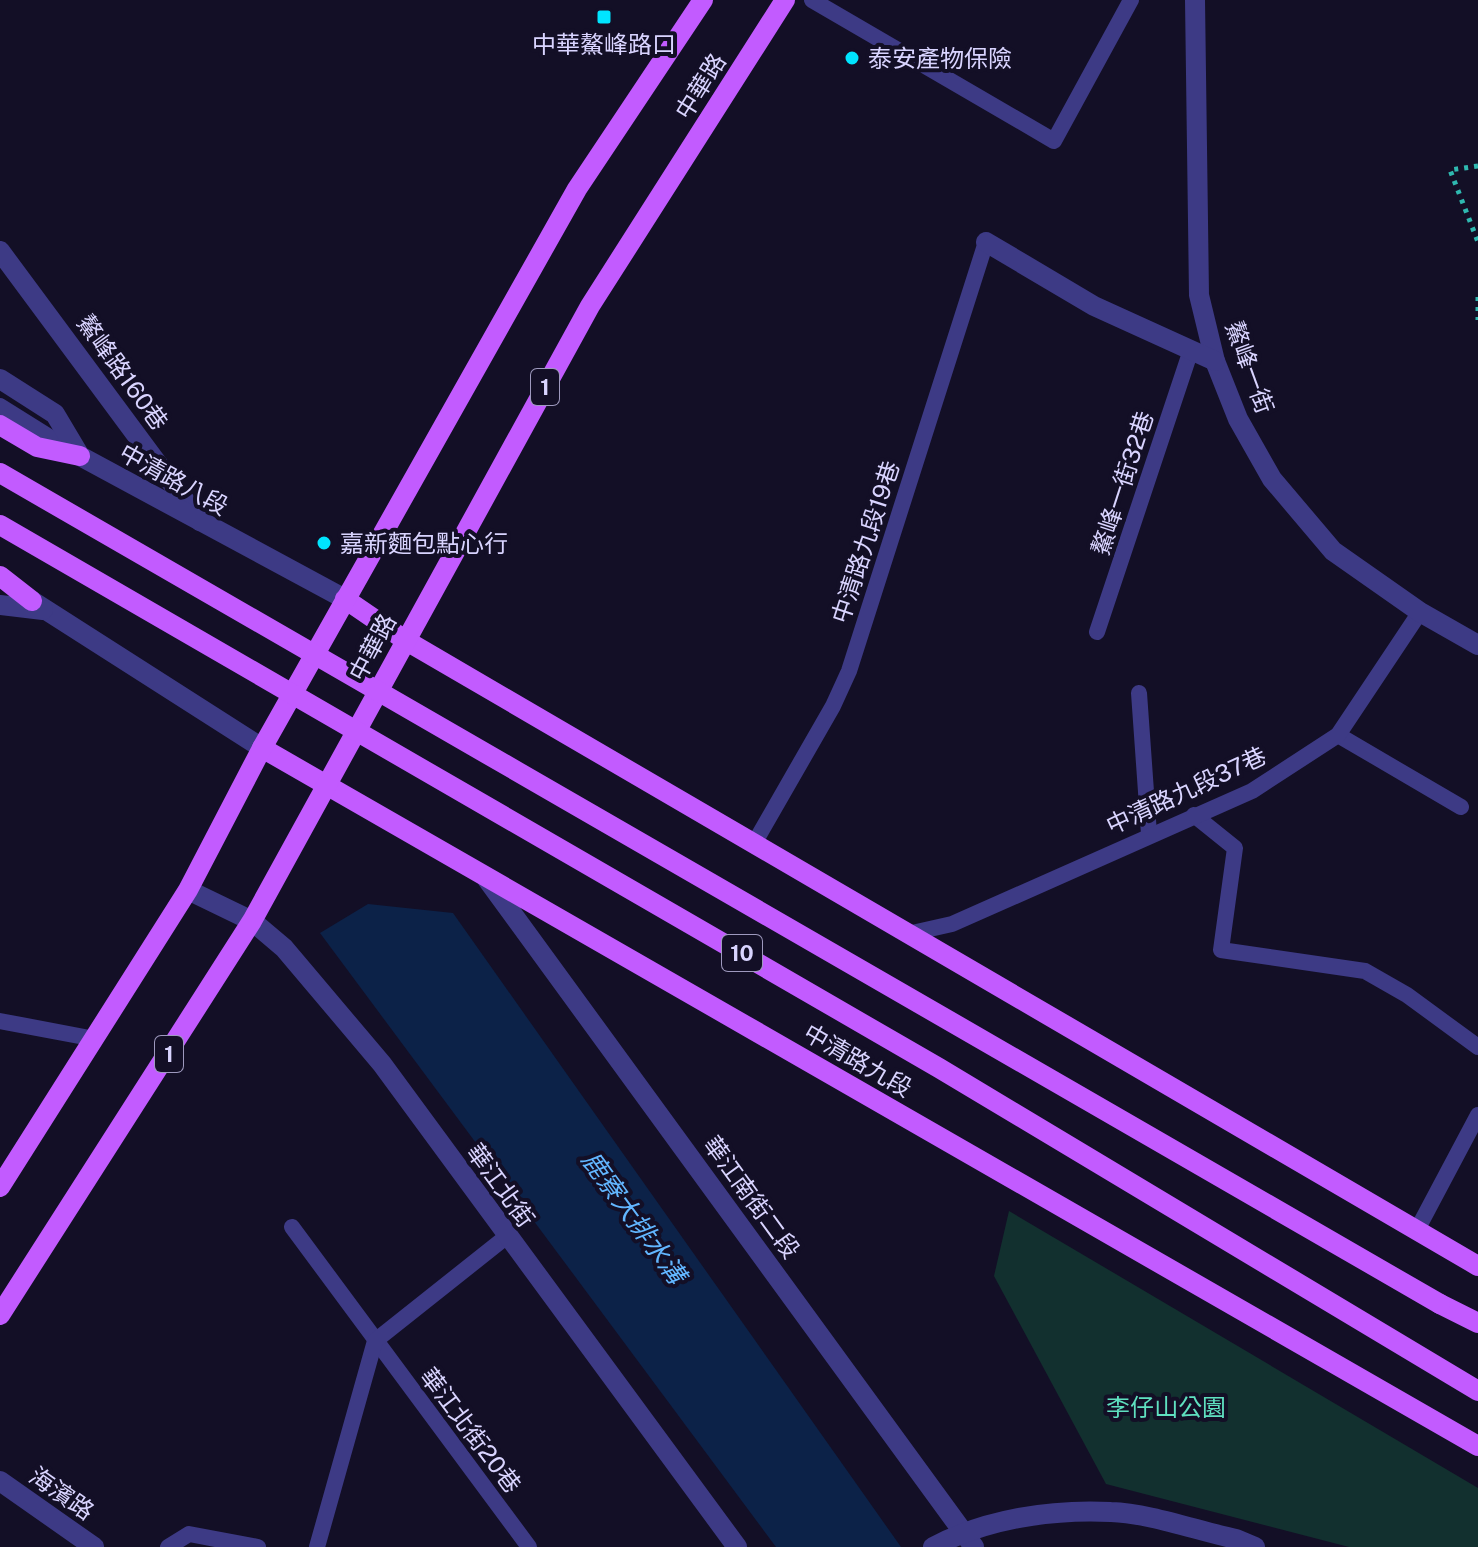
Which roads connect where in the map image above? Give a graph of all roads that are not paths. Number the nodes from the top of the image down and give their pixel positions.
1 (703, 0) edge
2 (785, 0) edge
3 (812, 0) edge
4 (1131, 0) edge
5 (1195, 0) edge
6 (986, 242) joint
7 (0, 251) edge
8 (1191, 350) junction
9 (1215, 361) junction
10 (0, 379) edge
11 (0, 406) edge
12 (0, 425) edge
13 (80, 456) junction
14 (0, 473) edge
15 (0, 525) edge
16 (203, 525) junction
17 (3, 580) edge
18 (345, 599) junction
19 (0, 605) edge
20 (38, 605) junction
21 (1420, 612) junction
22 (1097, 632) dead end
23 (405, 640) junction
24 (1478, 645) edge
25 (1139, 693) dead end
26 (1338, 735) junction
27 (262, 748) junction
28 (329, 788) junction
29 (1461, 807) dead end
30 (1194, 815) junction
31 (1149, 834) junction
32 (755, 842) junction
33 (487, 879) junction
34 (188, 890) junction
35 (252, 921) junction
36 (912, 933) junction
37 (0, 1021) edge
38 (95, 1039) junction
39 (1478, 1047) edge
40 (1478, 1115) edge
41 (0, 1187) edge
42 (292, 1227) dead end
43 (1417, 1230) junction
44 (506, 1237) junction
45 (1474, 1265) edge
46 (0, 1315) edge
47 (1478, 1323) edge
48 (375, 1341) junction
49 (1478, 1391) edge
50 (1429, 1416) junction
51 (1478, 1433) edge
52 (1478, 1446) edge
53 (0, 1481) edge
54 (969, 1539) edge
55 (934, 1546) edge
56 (94, 1547) edge
57 (168, 1547) edge
58 (258, 1547) edge
59 (317, 1547) edge
60 (529, 1547) edge
61 (737, 1547) edge
62 (1255, 1547) edge

1 - 18 main road, 中華路
2 - 23 main road, 中華路 / 1
3 - 4 lane
5 - 9 street, 鰲峰一街
6 - 8 street
6 - 32 lane, 中清路九段19巷
7 - 16 street, 鰲峰路160巷
8 - 9 street
8 - 22 lane, 鰲峰一街32巷
9 - 21 street, 鰲峰一街
10 - 13 street, 中清路八段
11 - 13 lane
12 - 13 main road
13 - 16 street, 中清路八段
14 - 47 main road, 10, bridge
15 - 49 main road, 10, bridge
16 - 18 street, 中清路八段
17 - 20 main road
18 - 23 main road
18 - 27 main road, 中華路
19 - 20 street
20 - 27 street
21 - 24 street, 鰲峰一街
21 - 26 lane, 中清路九段37巷
23 - 28 main road, 中華路 / 1
23 - 32 main road
25 - 31 lane
26 - 29 lane
26 - 30 lane, 中清路九段37巷
27 - 28 main road, 中清路九段
27 - 34 main road, 中華路
28 - 33 main road, 中清路九段
28 - 35 main road, 中華路 / 1
30 - 31 lane, 中清路九段37巷
30 - 39 lane
31 - 36 lane, 中清路九段37巷
32 - 36 main road
33 - 50 main road, 中清路九段
33 - 54 street, 華江南街二段
34 - 35 street, 華江北街
34 - 38 main road, 中華路
35 - 44 street, 華江北街
35 - 46 main road, 中華路 / 1
36 - 43 main road
37 - 38 lane
38 - 41 main road, 中華路
40 - 43 lane
42 - 48 lane, 華江北街20巷
43 - 45 main road
44 - 48 lane
44 - 61 street, 華江北街
48 - 59 lane
48 - 60 lane, 華江北街20巷
50 - 51 main road, 中清路九段
50 - 52 main road, 中清路九段
53 - 56 street, 海濱路
54 - 55 street
54 - 62 street
57 - 58 lane

